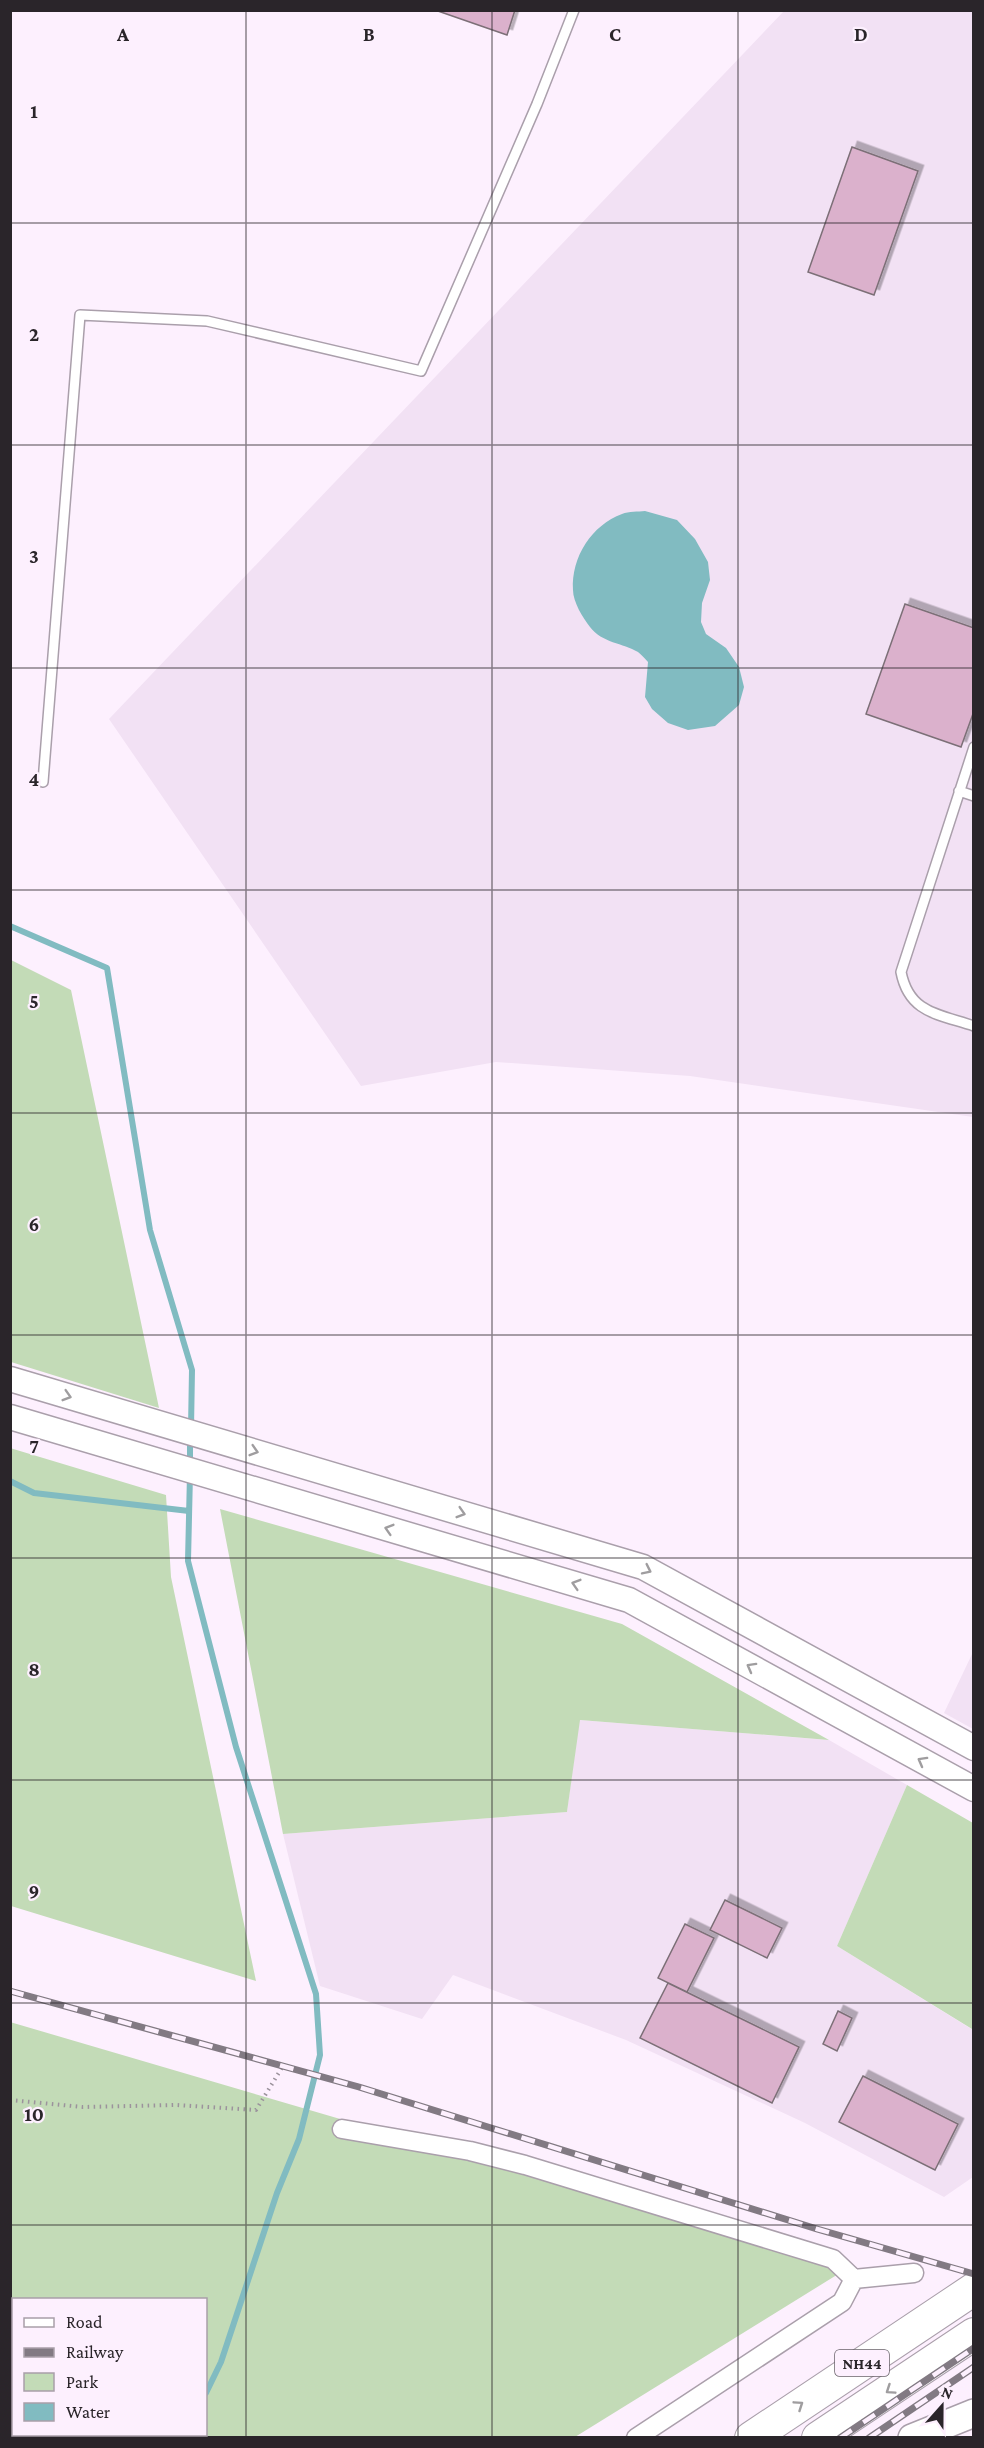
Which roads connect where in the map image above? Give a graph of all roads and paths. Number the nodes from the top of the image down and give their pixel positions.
1 (574, 10) edge
2 (974, 747) edge
3 (43, 782) dead end
4 (959, 791) junction
5 (974, 796) edge
6 (974, 1026) edge
7 (10, 1379) edge
8 (10, 1417) edge
9 (974, 1748) edge
10 (974, 1789) edge
11 (283, 2066) dead end
12 (10, 2100) edge
13 (342, 2129) dead end
14 (914, 2273) dead end
15 (854, 2279) junction
16 (974, 2289) edge
17 (974, 2334) edge
18 (974, 2414) edge
19 (636, 2438) edge
20 (751, 2438) edge
21 (818, 2438) edge
22 (912, 2438) edge

1 - 3 lane
2 - 4 lane
4 - 5 lane
4 - 6 lane
7 -> 9 street
10 -> 8 street
11 - 12 path
13 - 15 street
14 - 15 street
15 - 19 street
20 -> 16 highway, NH44
17 -> 21 highway, NH44
18 - 22 main road

